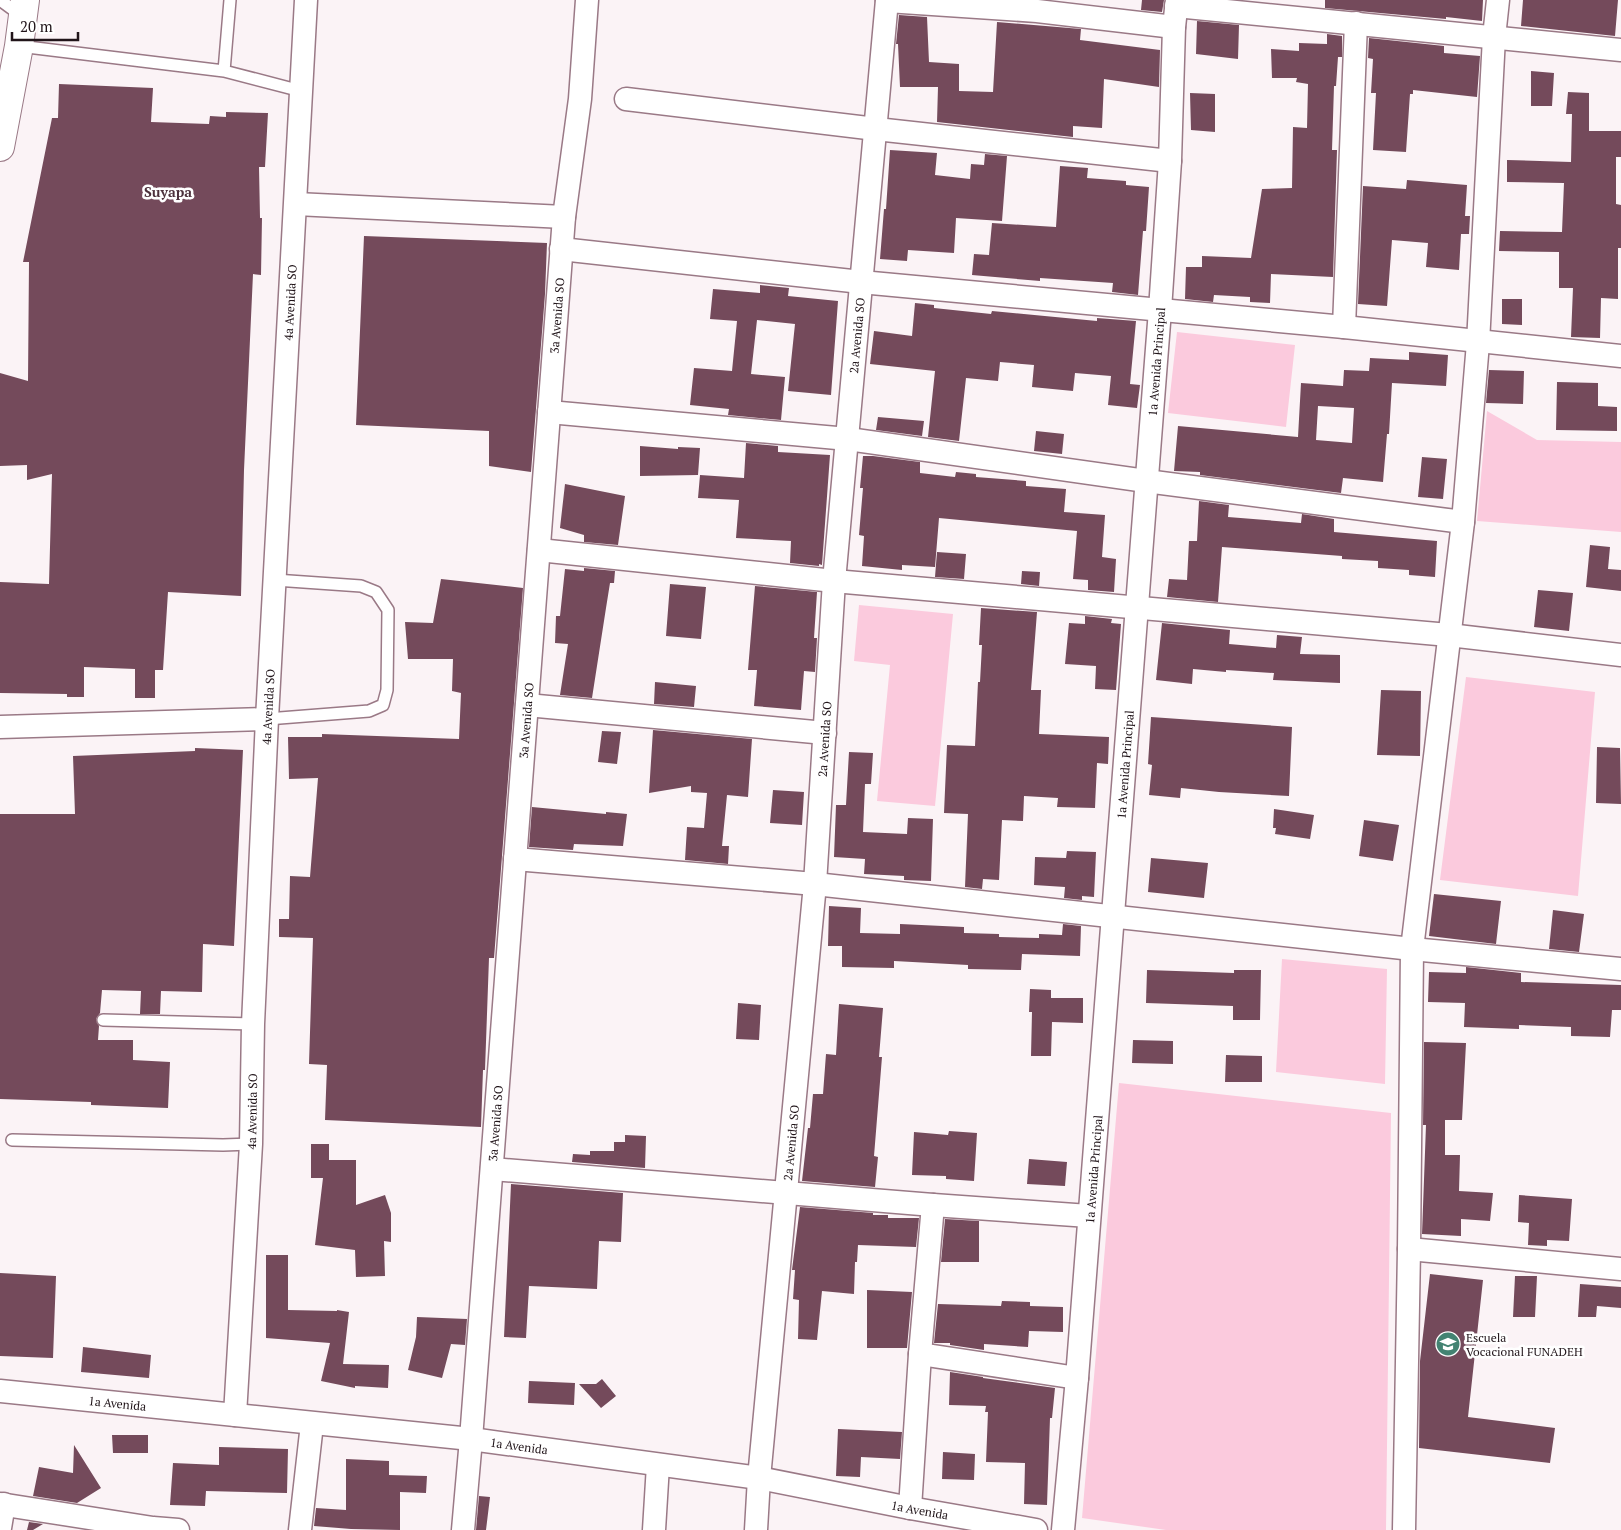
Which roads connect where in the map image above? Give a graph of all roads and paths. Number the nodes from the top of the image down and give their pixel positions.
1 (0, 0) edge
2 (230, 0) edge
3 (306, 0) edge
4 (587, 0) edge
5 (887, 0) edge
6 (1498, 0) edge
7 (1037, 6) edge
8 (24, 9) edge
9 (1176, 11) edge
10 (1356, 24) junction
11 (1494, 37) junction
12 (19, 46) junction
13 (1621, 50) edge
14 (224, 71) junction
15 (301, 91) junction
16 (626, 100) dead end
17 (876, 129) junction
18 (0, 148) edge
19 (1170, 161) junction
20 (296, 204) junction
21 (564, 218) junction
22 (562, 249) junction
23 (861, 282) junction
24 (1160, 310) junction
25 (1344, 327) junction
26 (1478, 342) junction
27 (1621, 356) edge
28 (549, 412) junction
29 (848, 439) junction
30 (1146, 481) junction
31 (1463, 522) junction
32 (539, 550) junction
33 (274, 580) junction
34 (834, 581) junction
35 (1138, 608) junction
36 (1449, 635) junction
37 (1621, 655) edge
38 (527, 705) junction
39 (267, 719) junction
40 (0, 727) edge
41 (825, 733) junction
42 (515, 858) junction
43 (816, 884) junction
44 (1113, 915) junction
45 (1412, 949) junction
46 (1621, 969) edge
47 (103, 1020) dead end
48 (254, 1024) junction
49 (12, 1140) dead end
50 (251, 1144) junction
51 (492, 1169) junction
52 (786, 1194) junction
53 (933, 1205) junction
54 (1089, 1216) junction
55 (1409, 1249) junction
56 (1621, 1269) edge
57 (920, 1354) junction
58 (1077, 1378) junction
59 (0, 1391) edge
60 (235, 1415) junction
61 (312, 1424) junction
62 (471, 1440) junction
63 (658, 1465) junction
64 (759, 1478) junction
65 (2, 1504) edge
66 (923, 1517) edge
67 (0, 1528) edge
68 (153, 1529) edge
69 (178, 1530) edge
70 (300, 1530) edge
71 (462, 1530) edge
72 (654, 1530) edge
73 (756, 1530) edge
74 (1036, 1530) edge
75 (1063, 1530) edge
76 (1404, 1530) edge

1 - 8 lane
2 - 14 lane
3 - 15 street, 4a Avenida SO
4 - 21 street, 3a Avenida SO
5 - 7 street
5 - 17 street, 2a Avenida SO
6 - 11 street
7 - 9 street
8 - 12 street
9 - 10 street
9 - 19 street, 1a Avenida Principal
10 - 11 street
10 - 25 street
11 - 13 street
11 - 26 street
12 - 14 lane
12 - 18 street
14 - 15 lane
15 - 20 street, 4a Avenida SO
16 - 17 street
17 - 19 street
17 - 23 street, 2a Avenida SO
19 - 24 street, 1a Avenida Principal
20 - 21 street
20 - 33 street, 4a Avenida SO
21 - 22 street, 3a Avenida SO
22 - 23 street
22 - 28 street, 3a Avenida SO
23 - 24 street
23 - 29 street, 2a Avenida SO
24 - 25 street
24 - 30 street, 1a Avenida Principal
25 - 26 street
26 - 27 street
26 - 31 street
28 - 29 street
28 - 32 street, 3a Avenida SO
29 - 30 street
29 - 34 street, 2a Avenida SO
30 - 31 street
30 - 35 street, 1a Avenida Principal
31 - 36 street
32 - 34 street
32 - 38 street, 3a Avenida SO
33 - 39 street, 4a Avenida SO
33 - 39 lane
34 - 35 street
34 - 41 street, 2a Avenida SO
35 - 36 street
35 - 44 street, 1a Avenida Principal
36 - 37 street
36 - 45 street
38 - 41 street
38 - 42 street, 3a Avenida SO
39 - 40 street
39 - 48 street, 4a Avenida SO
41 - 43 street, 2a Avenida SO
42 - 43 street
42 - 51 street, 3a Avenida SO
43 - 44 street
43 - 52 street, 2a Avenida SO
44 - 45 street
44 - 54 street, 1a Avenida Principal
45 - 46 street
45 - 55 street
47 - 48 lane
48 - 50 street, 4a Avenida SO
49 - 50 lane
50 - 60 street, 4a Avenida SO
51 - 52 street
51 - 62 street, 3a Avenida SO
52 - 53 street
52 - 64 street, 2a Avenida SO
53 - 54 street
53 - 57 street
54 - 58 street, 1a Avenida Principal
55 - 56 street
55 - 76 street
57 - 58 street
57 - 66 street
58 - 75 street, 1a Avenida Principal
59 - 60 street, 1a Avenida
60 - 61 street, 1a Avenida
61 - 62 street, 1a Avenida
61 - 70 street
62 - 63 street, 1a Avenida
62 - 71 street, 3a Avenida SO
63 - 64 street, 1a Avenida
63 - 72 street
64 - 66 street, 1a Avenida
64 - 73 street, 2a Avenida SO
65 - 67 street
65 - 68 street
66 - 74 street, 1a Avenida
68 - 69 street

